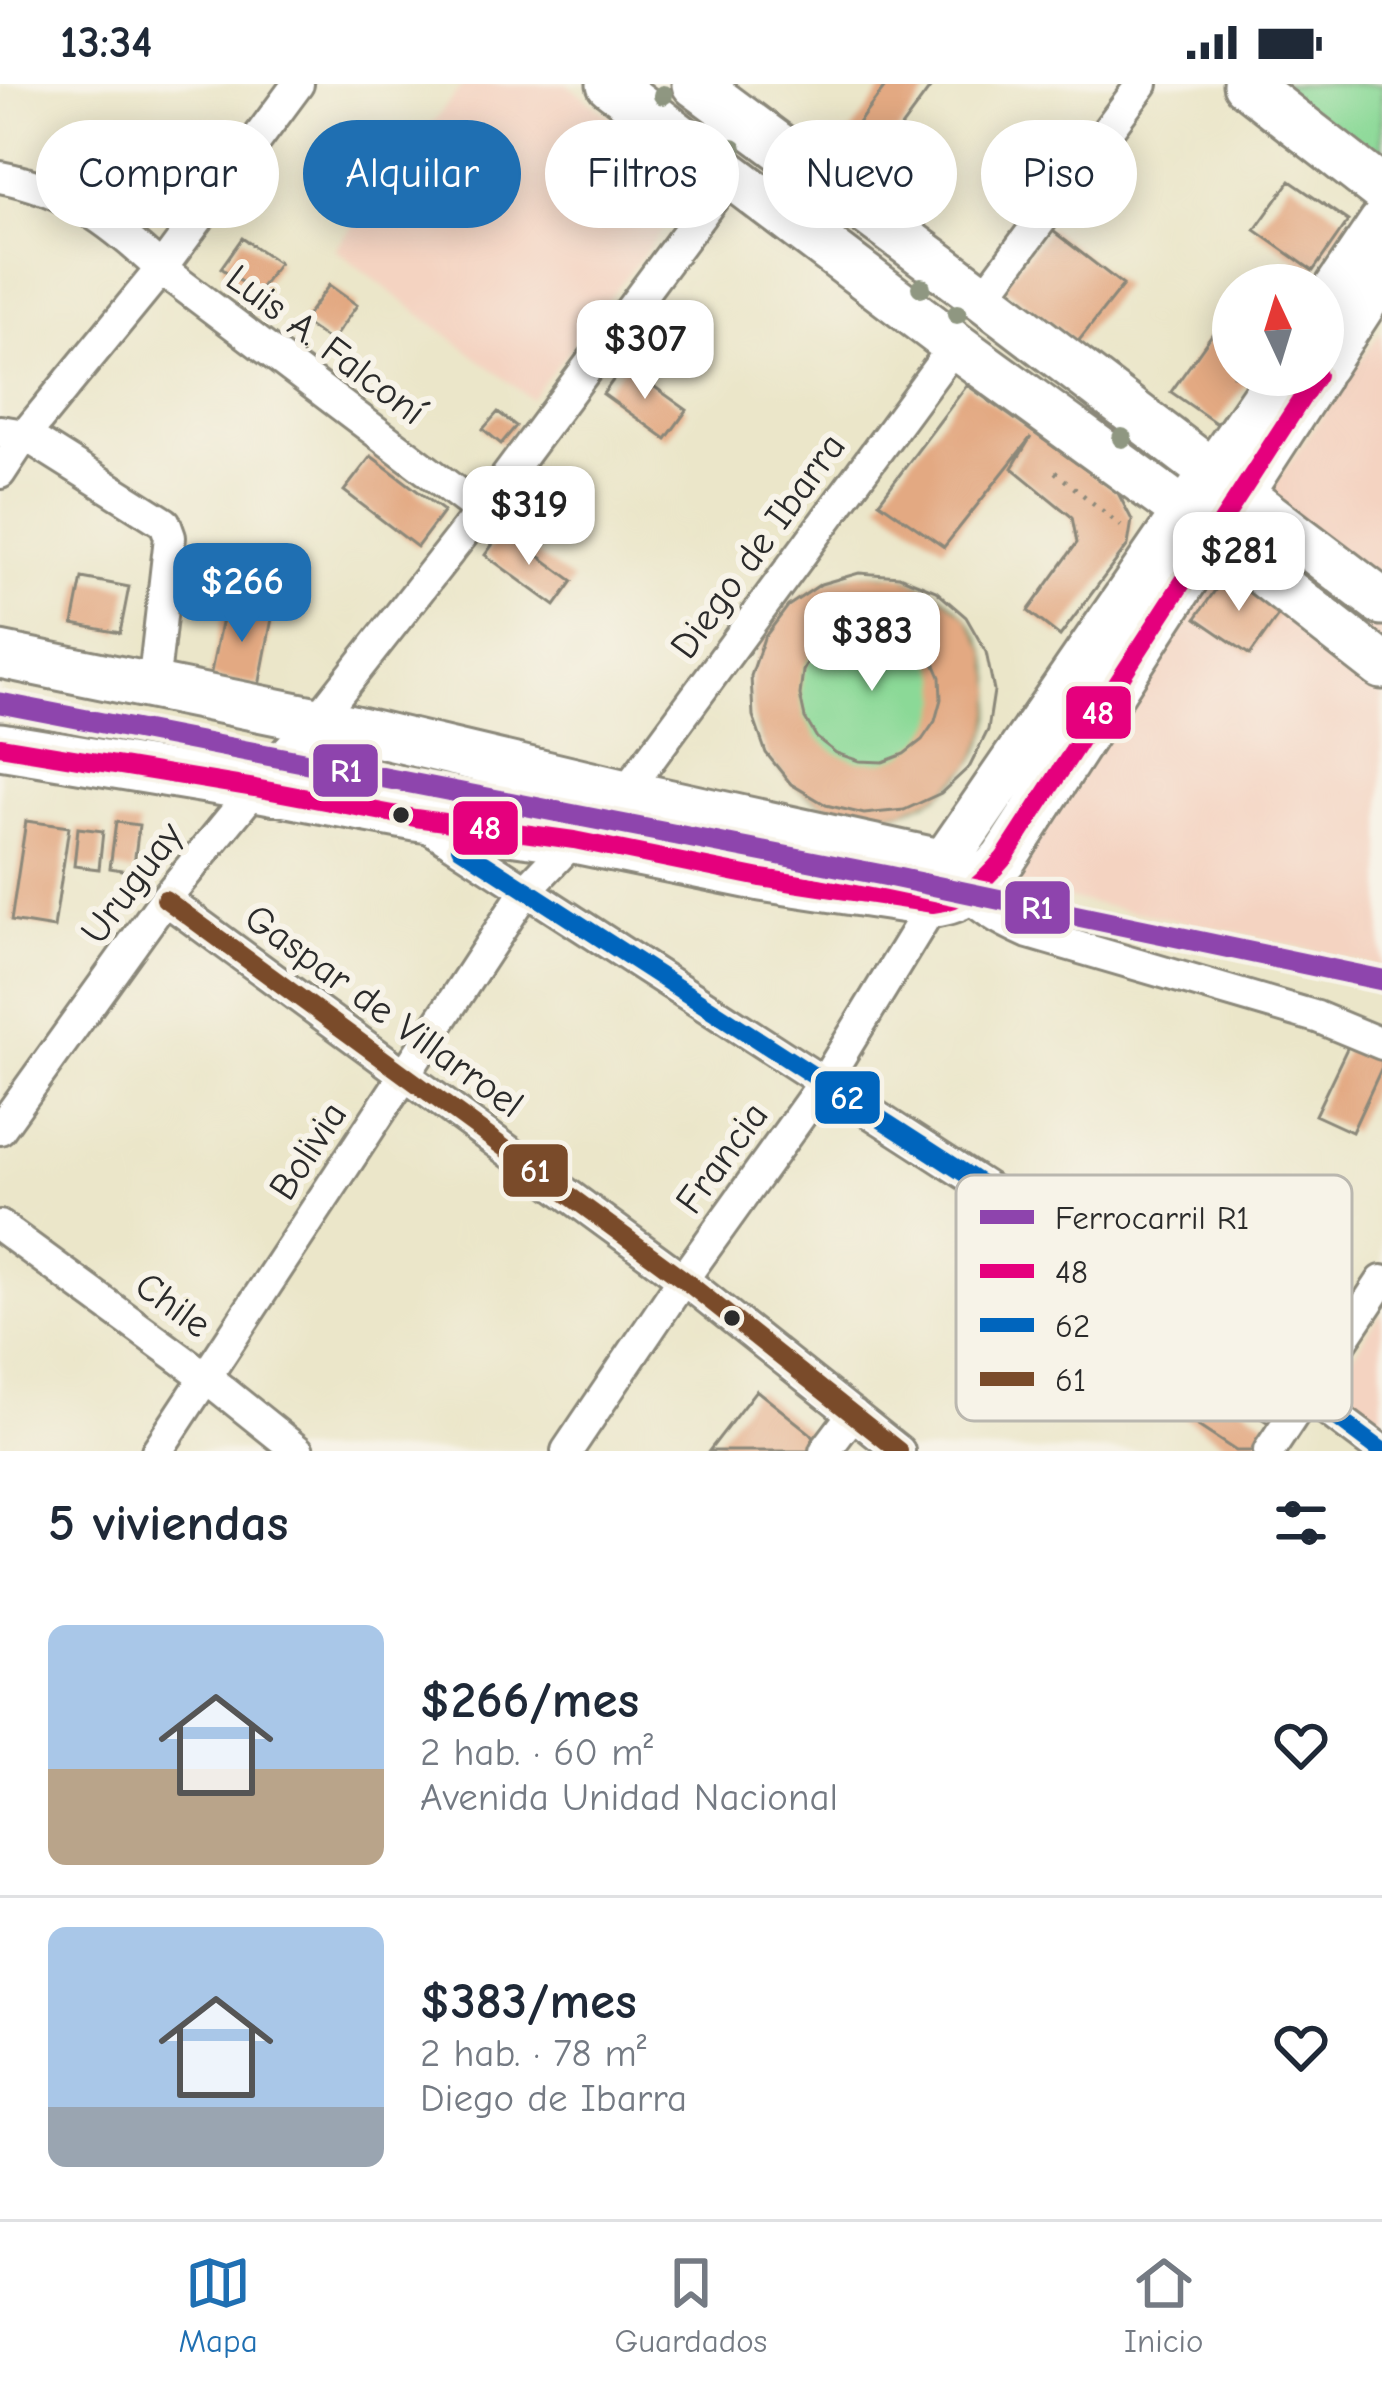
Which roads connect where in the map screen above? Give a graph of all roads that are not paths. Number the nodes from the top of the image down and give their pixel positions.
1 (298, 84) edge
2 (610, 84) edge
3 (1142, 84) edge
4 (1246, 84) edge
5 (715, 90) edge
6 (656, 120) edge
7 (0, 177) edge
8 (739, 184) edge
9 (1382, 190) edge
10 (1382, 223) edge
11 (691, 228) edge
12 (160, 269) junction
13 (1382, 274) edge
14 (1344, 279) edge
15 (982, 298) junction
16 (1344, 333) edge
17 (955, 345) junction
18 (1270, 396) edge
19 (1300, 396) edge
20 (13, 433) edge
21 (0, 473) edge
22 (1226, 485) junction
23 (481, 511) junction
24 (1200, 523) junction
25 (1382, 602) edge
26 (0, 655) edge
27 (1382, 666) edge
28 (153, 687) junction
29 (317, 720) junction
30 (0, 746) edge
31 (255, 788) junction
32 (625, 793) junction
33 (415, 818) junction
34 (574, 840) junction
35 (948, 887) junction
36 (527, 889) junction
37 (165, 899) junction
38 (1382, 1044) edge
39 (404, 1074) junction
40 (825, 1081) junction
41 (0, 1129) edge
42 (969, 1175) edge
43 (0, 1226) edge
44 (683, 1279) junction
45 (1382, 1281) edge
46 (1352, 1326) edge
47 (207, 1378) junction
48 (853, 1414) junction
49 (1288, 1421) edge
50 (1342, 1421) edge
51 (158, 1451) edge
52 (298, 1451) edge
53 (567, 1451) edge
54 (825, 1451) edge
55 (899, 1451) edge
56 (1269, 1451) edge
57 (1382, 1451) edge

1 - 12 street
2 - 6 street
3 - 15 street
4 - 9 street
5 - 15 street
7 - 12 street, Luis A. Falconí
8 - 17 street
10 - 14 street
11 - 23 street, Uruguay
12 - 20 street
12 - 23 street, Luis A. Falconí
13 - 16 street
15 - 22 street
17 - 24 street
17 - 32 street, Diego de Ibarra
18 - 22 street
19 - 22 street
20 - 21 street
20 - 28 street
22 - 24 street
22 - 25 street
23 - 29 street, Uruguay
24 - 27 street
24 - 35 street
26 - 28 street
28 - 29 street
29 - 31 street, Uruguay
29 - 32 street
30 - 31 street
31 - 33 street
31 - 37 street, Uruguay
32 - 35 street
33 - 34 street
33 - 36 street
34 - 35 street
34 - 36 street, Bolivia
35 - 38 street
35 - 40 street, Francia
36 - 39 street, Bolivia
36 - 40 street
37 - 39 street, Gaspar de Villarroel
37 - 41 street, Uruguay
39 - 44 street, Gaspar de Villarroel
39 - 47 street, Bolivia
40 - 42 street
40 - 44 street, Francia
43 - 47 street, Chile
44 - 48 street, Gaspar de Villarroel
44 - 53 street, Francia
45 - 46 street
47 - 51 street, Bolivia
47 - 52 street, Chile
48 - 54 street
48 - 55 street, Gaspar de Villarroel
49 - 56 street
50 - 57 street

